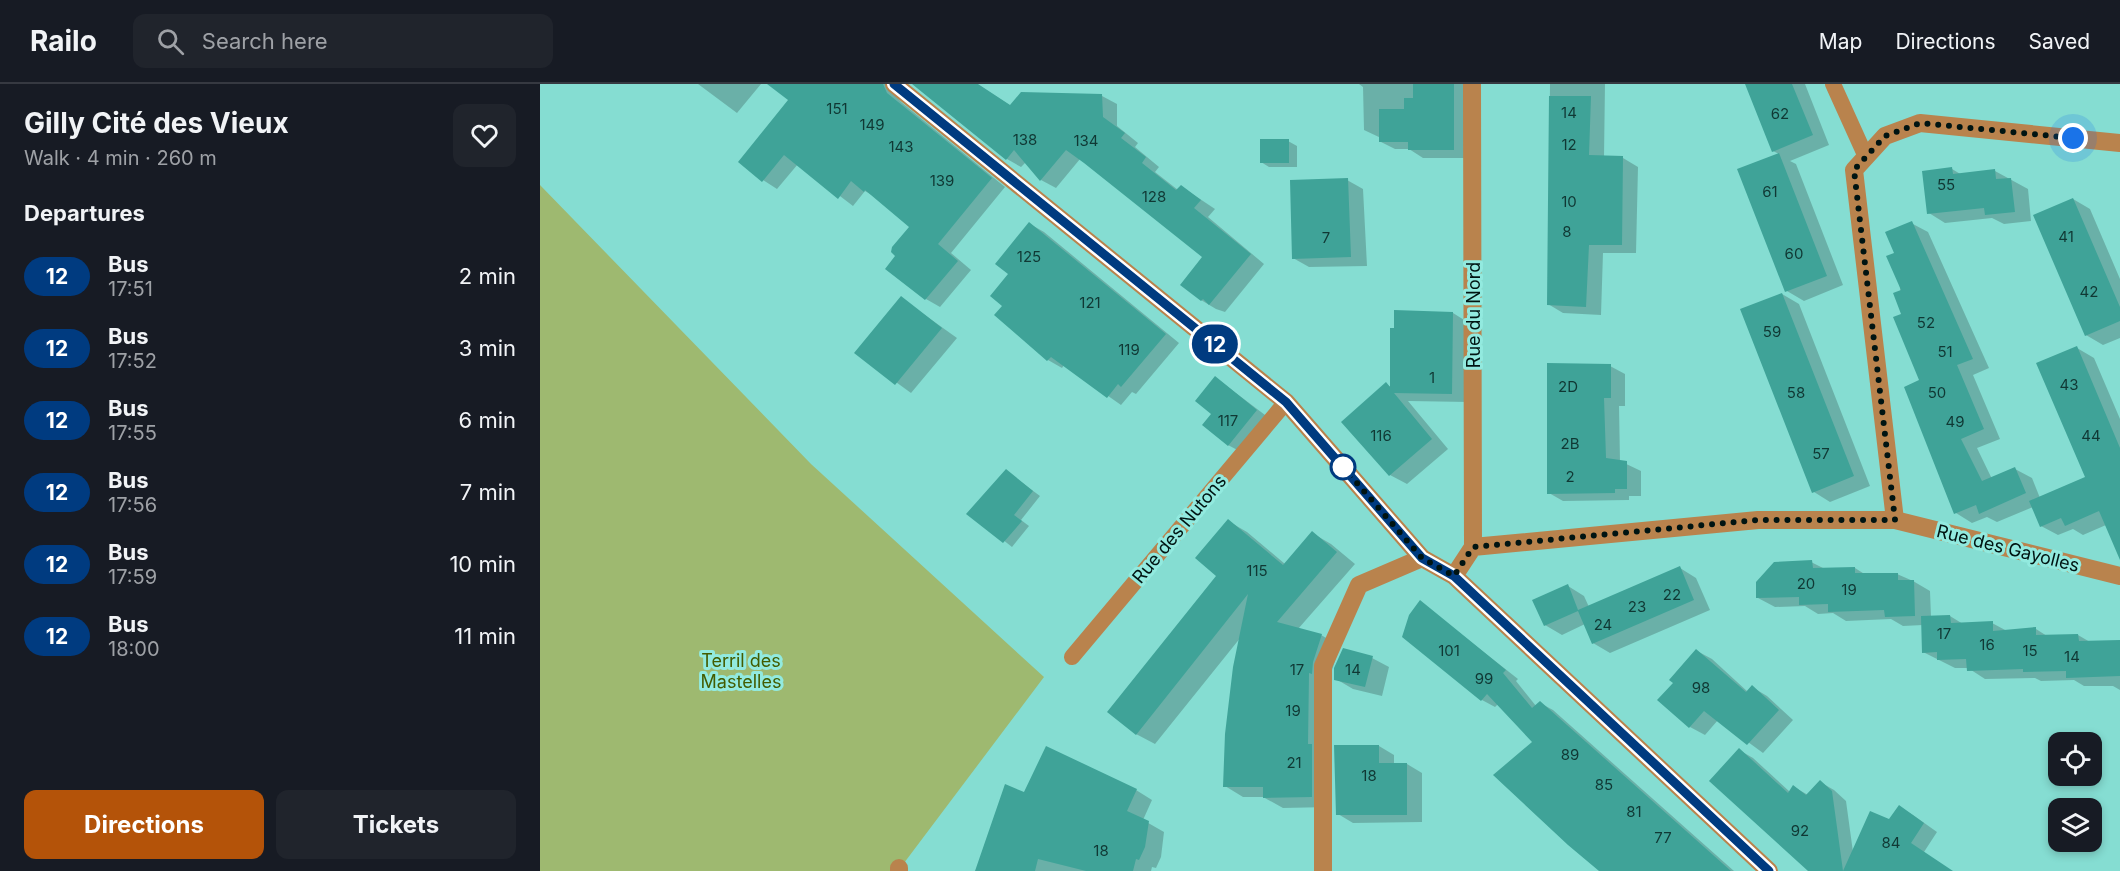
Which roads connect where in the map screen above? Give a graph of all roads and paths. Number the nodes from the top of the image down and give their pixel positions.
1 (894, 84) edge
2 (1472, 84) edge
3 (1833, 84) edge
4 (2120, 143) edge
5 (1866, 157) junction
6 (1286, 402) junction
7 (1895, 520) junction
8 (1473, 547) junction
9 (1422, 558) junction
10 (1454, 576) junction
11 (2120, 576) edge
12 (1072, 657) dead end
13 (1323, 871) edge
14 (1769, 871) edge

1 - 6 street
2 - 8 street, Rue du Nord
3 - 5 lane
4 - 5 street
5 - 7 street
6 - 9 street
6 - 12 lane, Rue des Nutons
7 - 8 street, Rue des Gayolles
7 - 11 street, Rue des Gayolles
8 - 10 street
9 - 10 street
9 - 13 street
10 - 14 street

